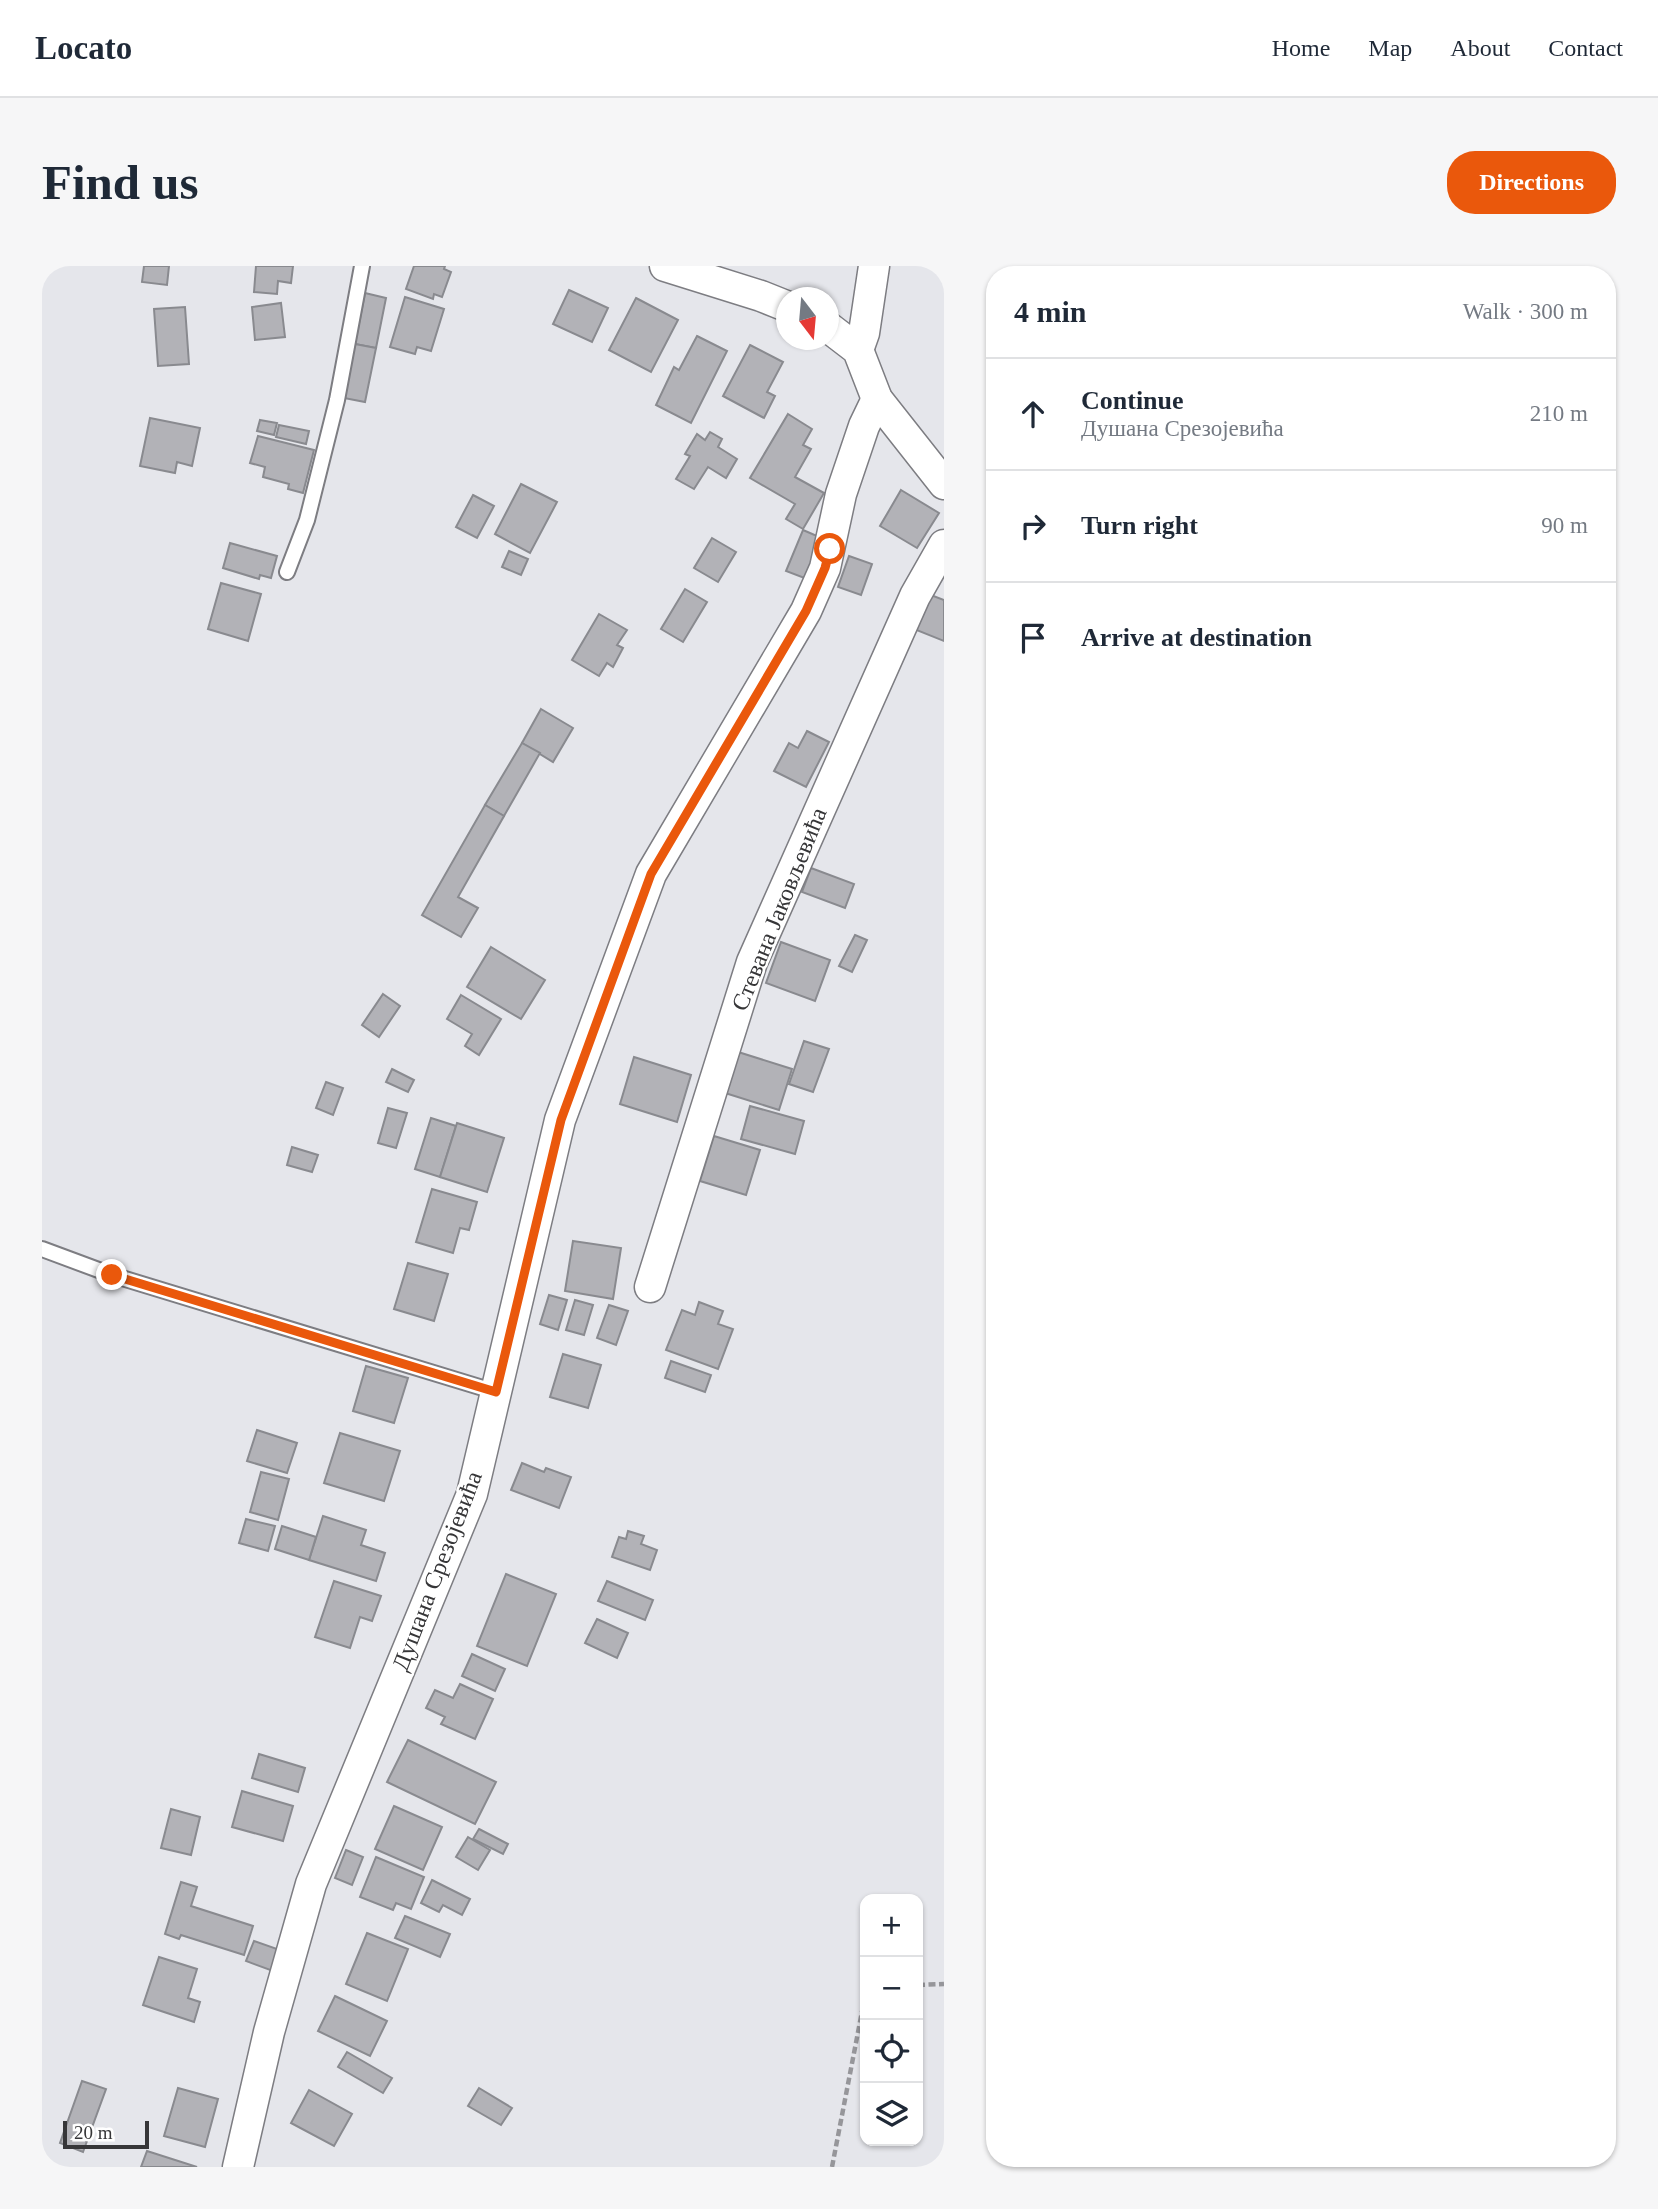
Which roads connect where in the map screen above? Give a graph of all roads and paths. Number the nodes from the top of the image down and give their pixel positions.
1 (362, 266) edge
2 (665, 266) edge
3 (874, 266) edge
4 (776, 302) edge
5 (839, 335) edge
6 (858, 350) junction
7 (877, 398) junction
8 (944, 484) edge
9 (944, 545) edge
10 (287, 572) dead end
11 (42, 1249) edge
12 (650, 1287) dead end
13 (496, 1392) junction
14 (944, 1984) edge
15 (923, 1985) edge
16 (860, 2020) edge
17 (238, 2167) edge
18 (832, 2167) edge

1 - 10 lane
2 - 4 street
3 - 6 street
5 - 6 street
6 - 7 street
7 - 8 street
7 - 13 street, Душана Срезојевића
9 - 12 street, Стевана Јаковљевића
11 - 13 lane
13 - 17 street, Душана Срезојевића
14 - 15 path
16 - 18 path

